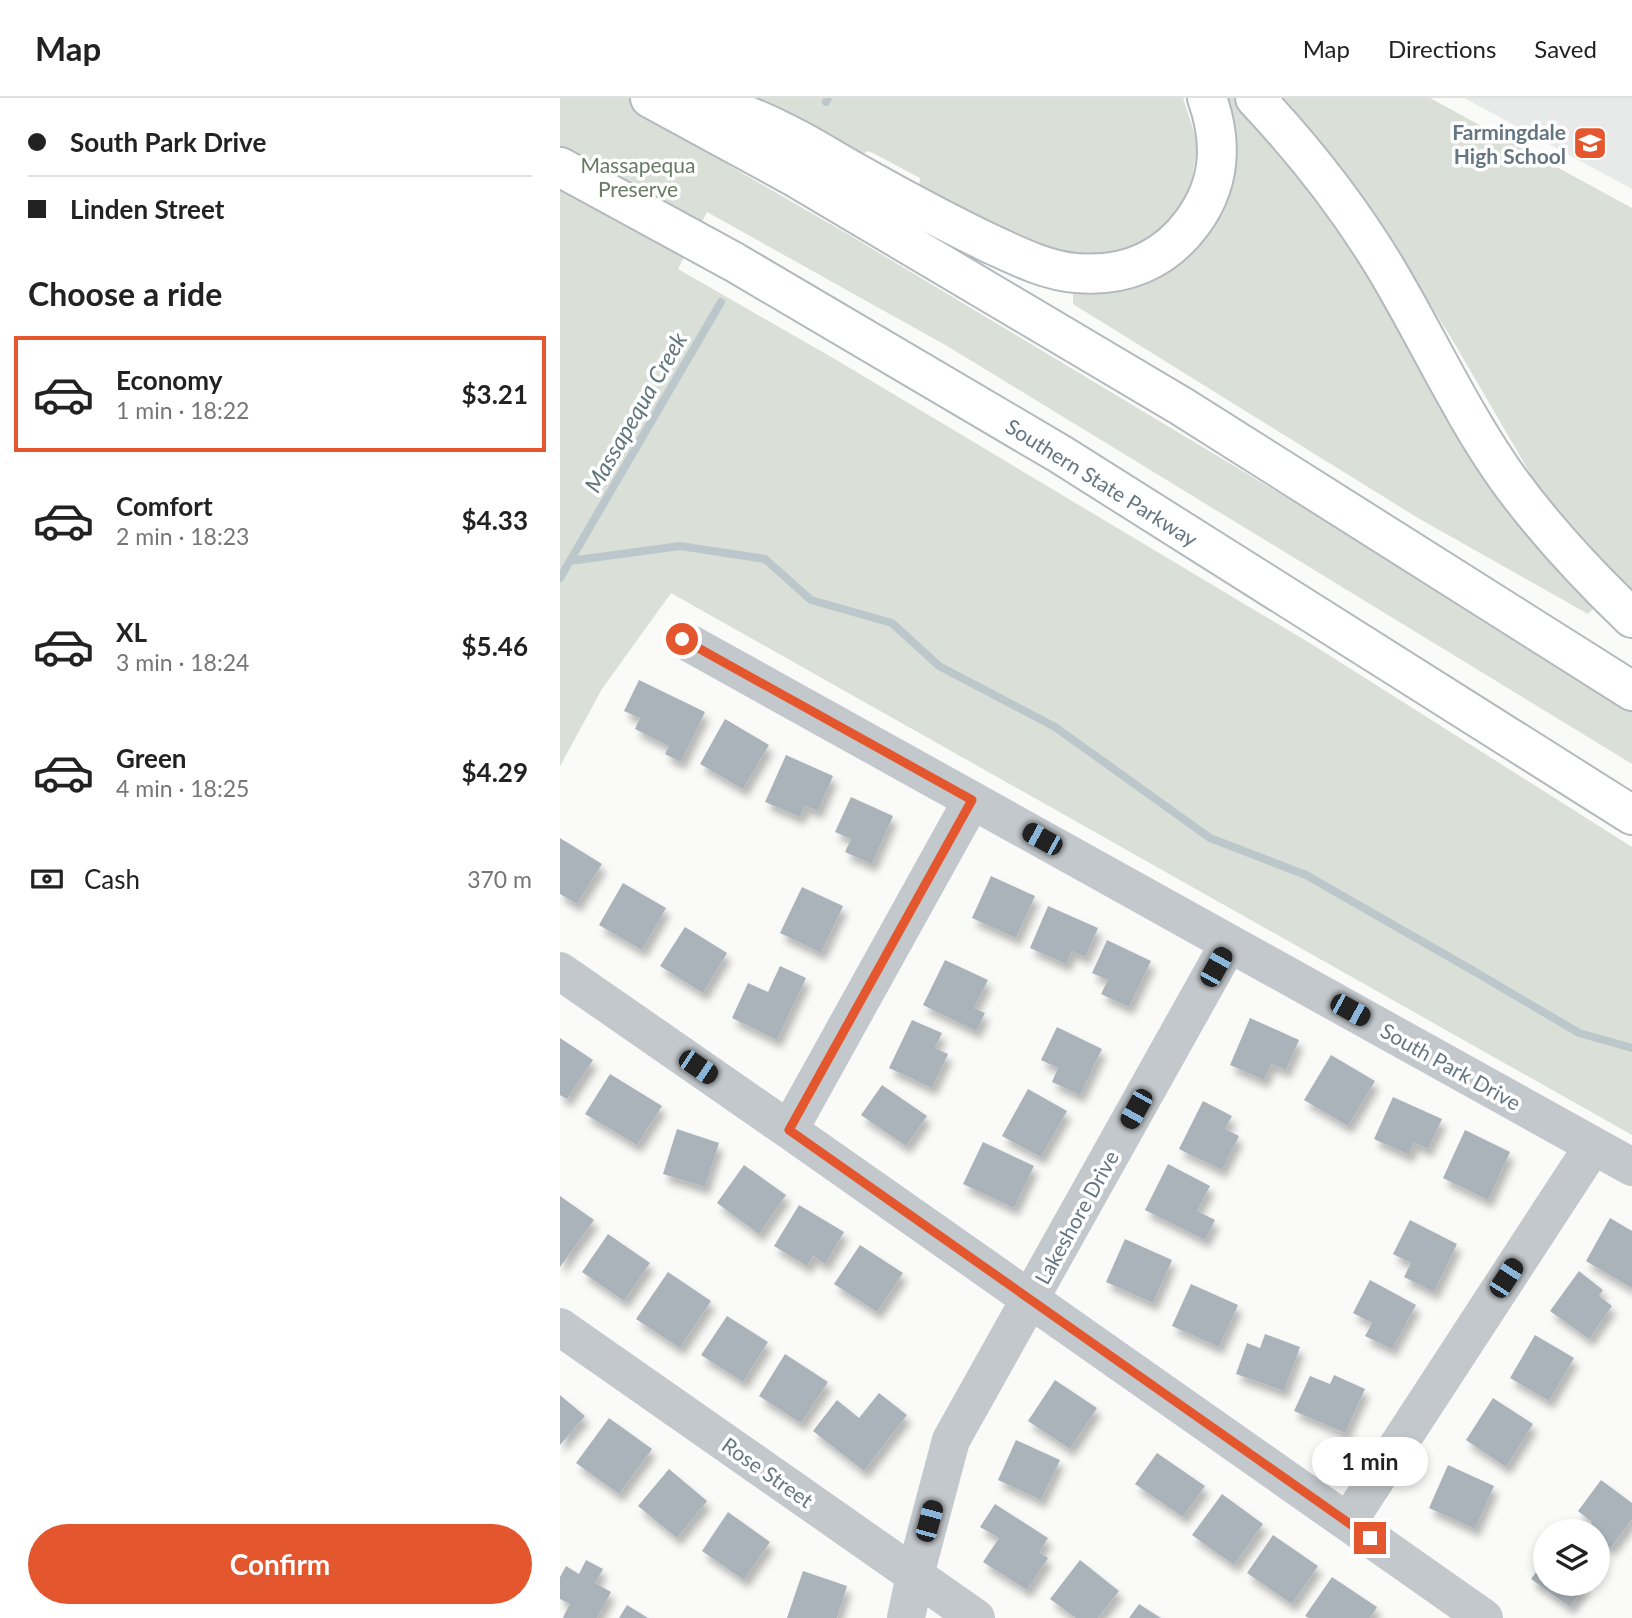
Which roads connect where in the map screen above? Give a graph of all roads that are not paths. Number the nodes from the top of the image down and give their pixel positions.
1 (650, 98) edge
2 (703, 98) edge
3 (1208, 98) edge
4 (1255, 98) edge
5 (560, 167) edge
6 (1632, 618) edge
7 (682, 639) dead end
8 (1632, 691) edge
9 (972, 800) junction
10 (1632, 815) edge
11 (1229, 943) junction
12 (561, 972) edge
13 (789, 1130) junction
14 (1593, 1146) junction
15 (1632, 1167) edge
16 (1030, 1300) junction
17 (560, 1327) edge
18 (1348, 1522) junction
19 (915, 1575) junction
20 (906, 1618) edge
21 (976, 1618) edge
22 (1484, 1618) edge

1 - 8 highway
2 - 3 highway
4 - 6 highway
5 - 10 highway, Southern State Parkway
7 - 9 street, South Park Drive
9 - 11 street, South Park Drive
9 - 13 street
11 - 14 street, South Park Drive
11 - 16 street, Lakeshore Drive
12 - 13 street
13 - 16 street
14 - 15 street, South Park Drive
14 - 18 street
16 - 18 street
16 - 19 street, Lakeshore Drive
17 - 19 street, Rose Street
18 - 22 street
19 - 20 street, Lakeshore Drive
19 - 21 street, Rose Street

